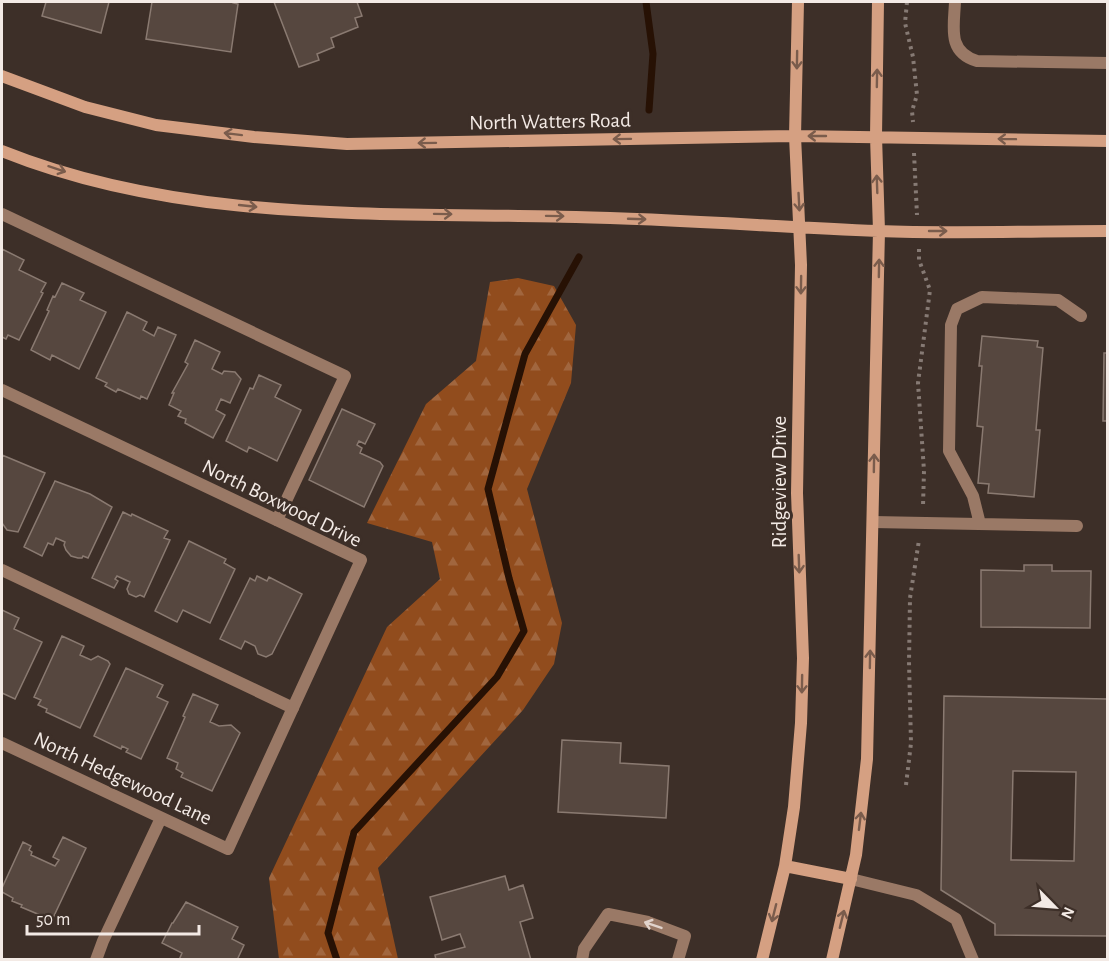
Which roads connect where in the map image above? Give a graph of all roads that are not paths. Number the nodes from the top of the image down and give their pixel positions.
1 (798, 2) edge
2 (878, 2) edge
3 (955, 2) edge
4 (1107, 63) edge
5 (2, 76) edge
6 (795, 136) junction
7 (876, 136) junction
8 (1107, 141) edge
9 (2, 151) edge
10 (2, 214) edge
11 (800, 226) junction
12 (879, 231) junction
13 (1107, 231) edge
14 (1082, 316) dead end
15 (2, 390) edge
16 (277, 520) junction
17 (873, 522) junction
18 (980, 524) junction
19 (1077, 526) dead end
20 (2, 570) edge
21 (293, 708) junction
22 (2, 743) edge
23 (160, 818) junction
24 (228, 849) joint
25 (784, 866) junction
26 (851, 879) junction
27 (96, 960) edge
28 (582, 960) edge
29 (678, 960) edge
30 (762, 960) edge
31 (832, 960) edge
32 (973, 960) edge

1 -> 6 main road, Ridgeview Drive
7 -> 2 main road
3 - 4 street
6 -> 5 main road, North Watters Road
7 -> 6 main road, North Watters Road
6 -> 11 main road, Ridgeview Drive
8 -> 7 main road, North Watters Road
12 -> 7 main road
9 -> 11 main road
10 - 16 street
11 - 12 main road
11 -> 25 main road, Ridgeview Drive
12 -> 13 main road
17 -> 12 main road
14 - 18 street
15 - 16 street, North Boxwood Drive
16 - 21 street, North Boxwood Drive
17 - 18 street
26 -> 17 main road
18 - 19 street
20 - 21 street
21 - 24 street, North Boxwood Drive
22 - 23 street, North Hedgewood Lane
23 - 24 street, North Hedgewood Lane
23 - 27 street
25 - 26 main road
25 -> 30 main road, Ridgeview Drive
31 -> 26 main road
26 - 32 street
29 -> 28 street

